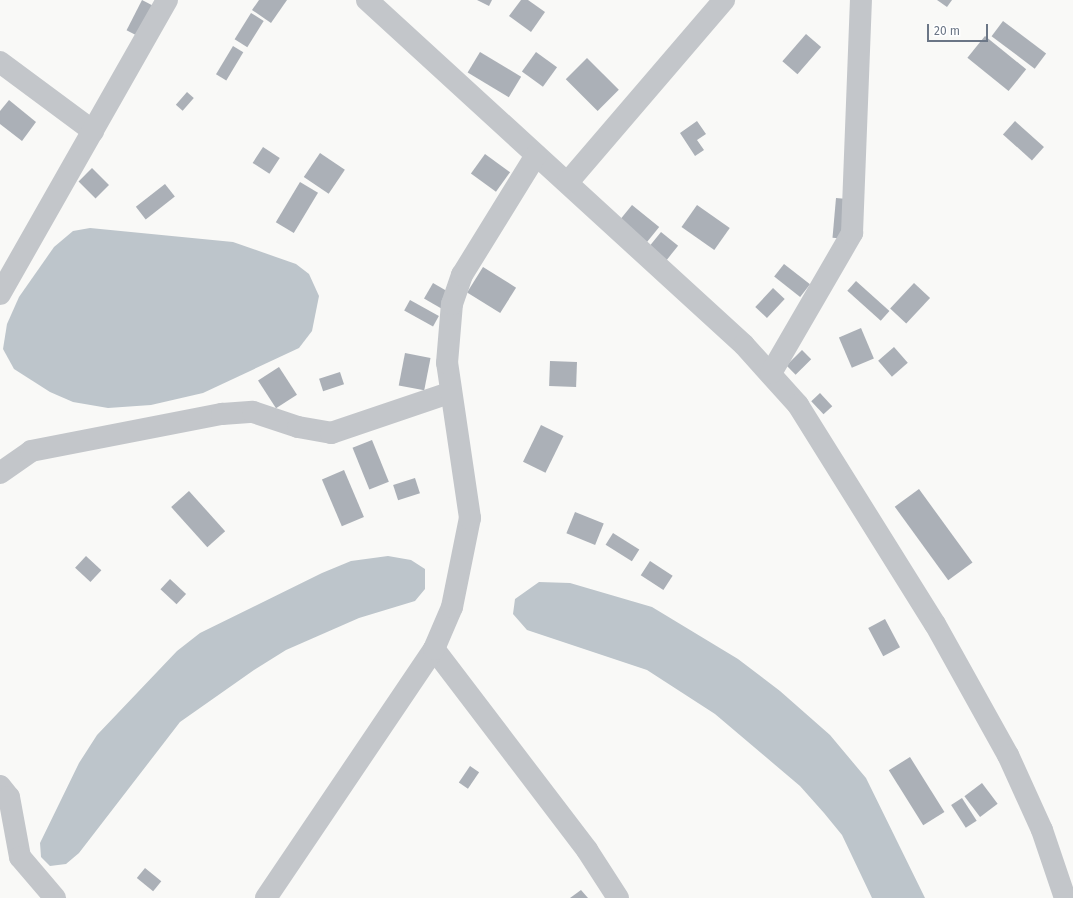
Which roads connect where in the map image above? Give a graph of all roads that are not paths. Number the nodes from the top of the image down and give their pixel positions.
1 (167, 0) edge
2 (367, 0) edge
3 (724, 0) edge
4 (860, 0) edge
5 (0, 62) edge
6 (93, 131) junction
7 (536, 155) junction
8 (568, 182) junction
9 (0, 294) edge
10 (771, 373) junction
11 (449, 393) junction
12 (0, 473) edge
13 (434, 649) junction
14 (0, 786) edge
15 (55, 898) edge
16 (266, 898) edge
17 (618, 898) edge
18 (1065, 898) edge

1 - 6 street
2 - 7 street
3 - 8 street
4 - 10 street
5 - 6 street
6 - 9 street
7 - 8 street
7 - 11 street
8 - 10 street
10 - 18 street
11 - 12 street
11 - 13 street
13 - 16 street
13 - 17 street
14 - 15 street

